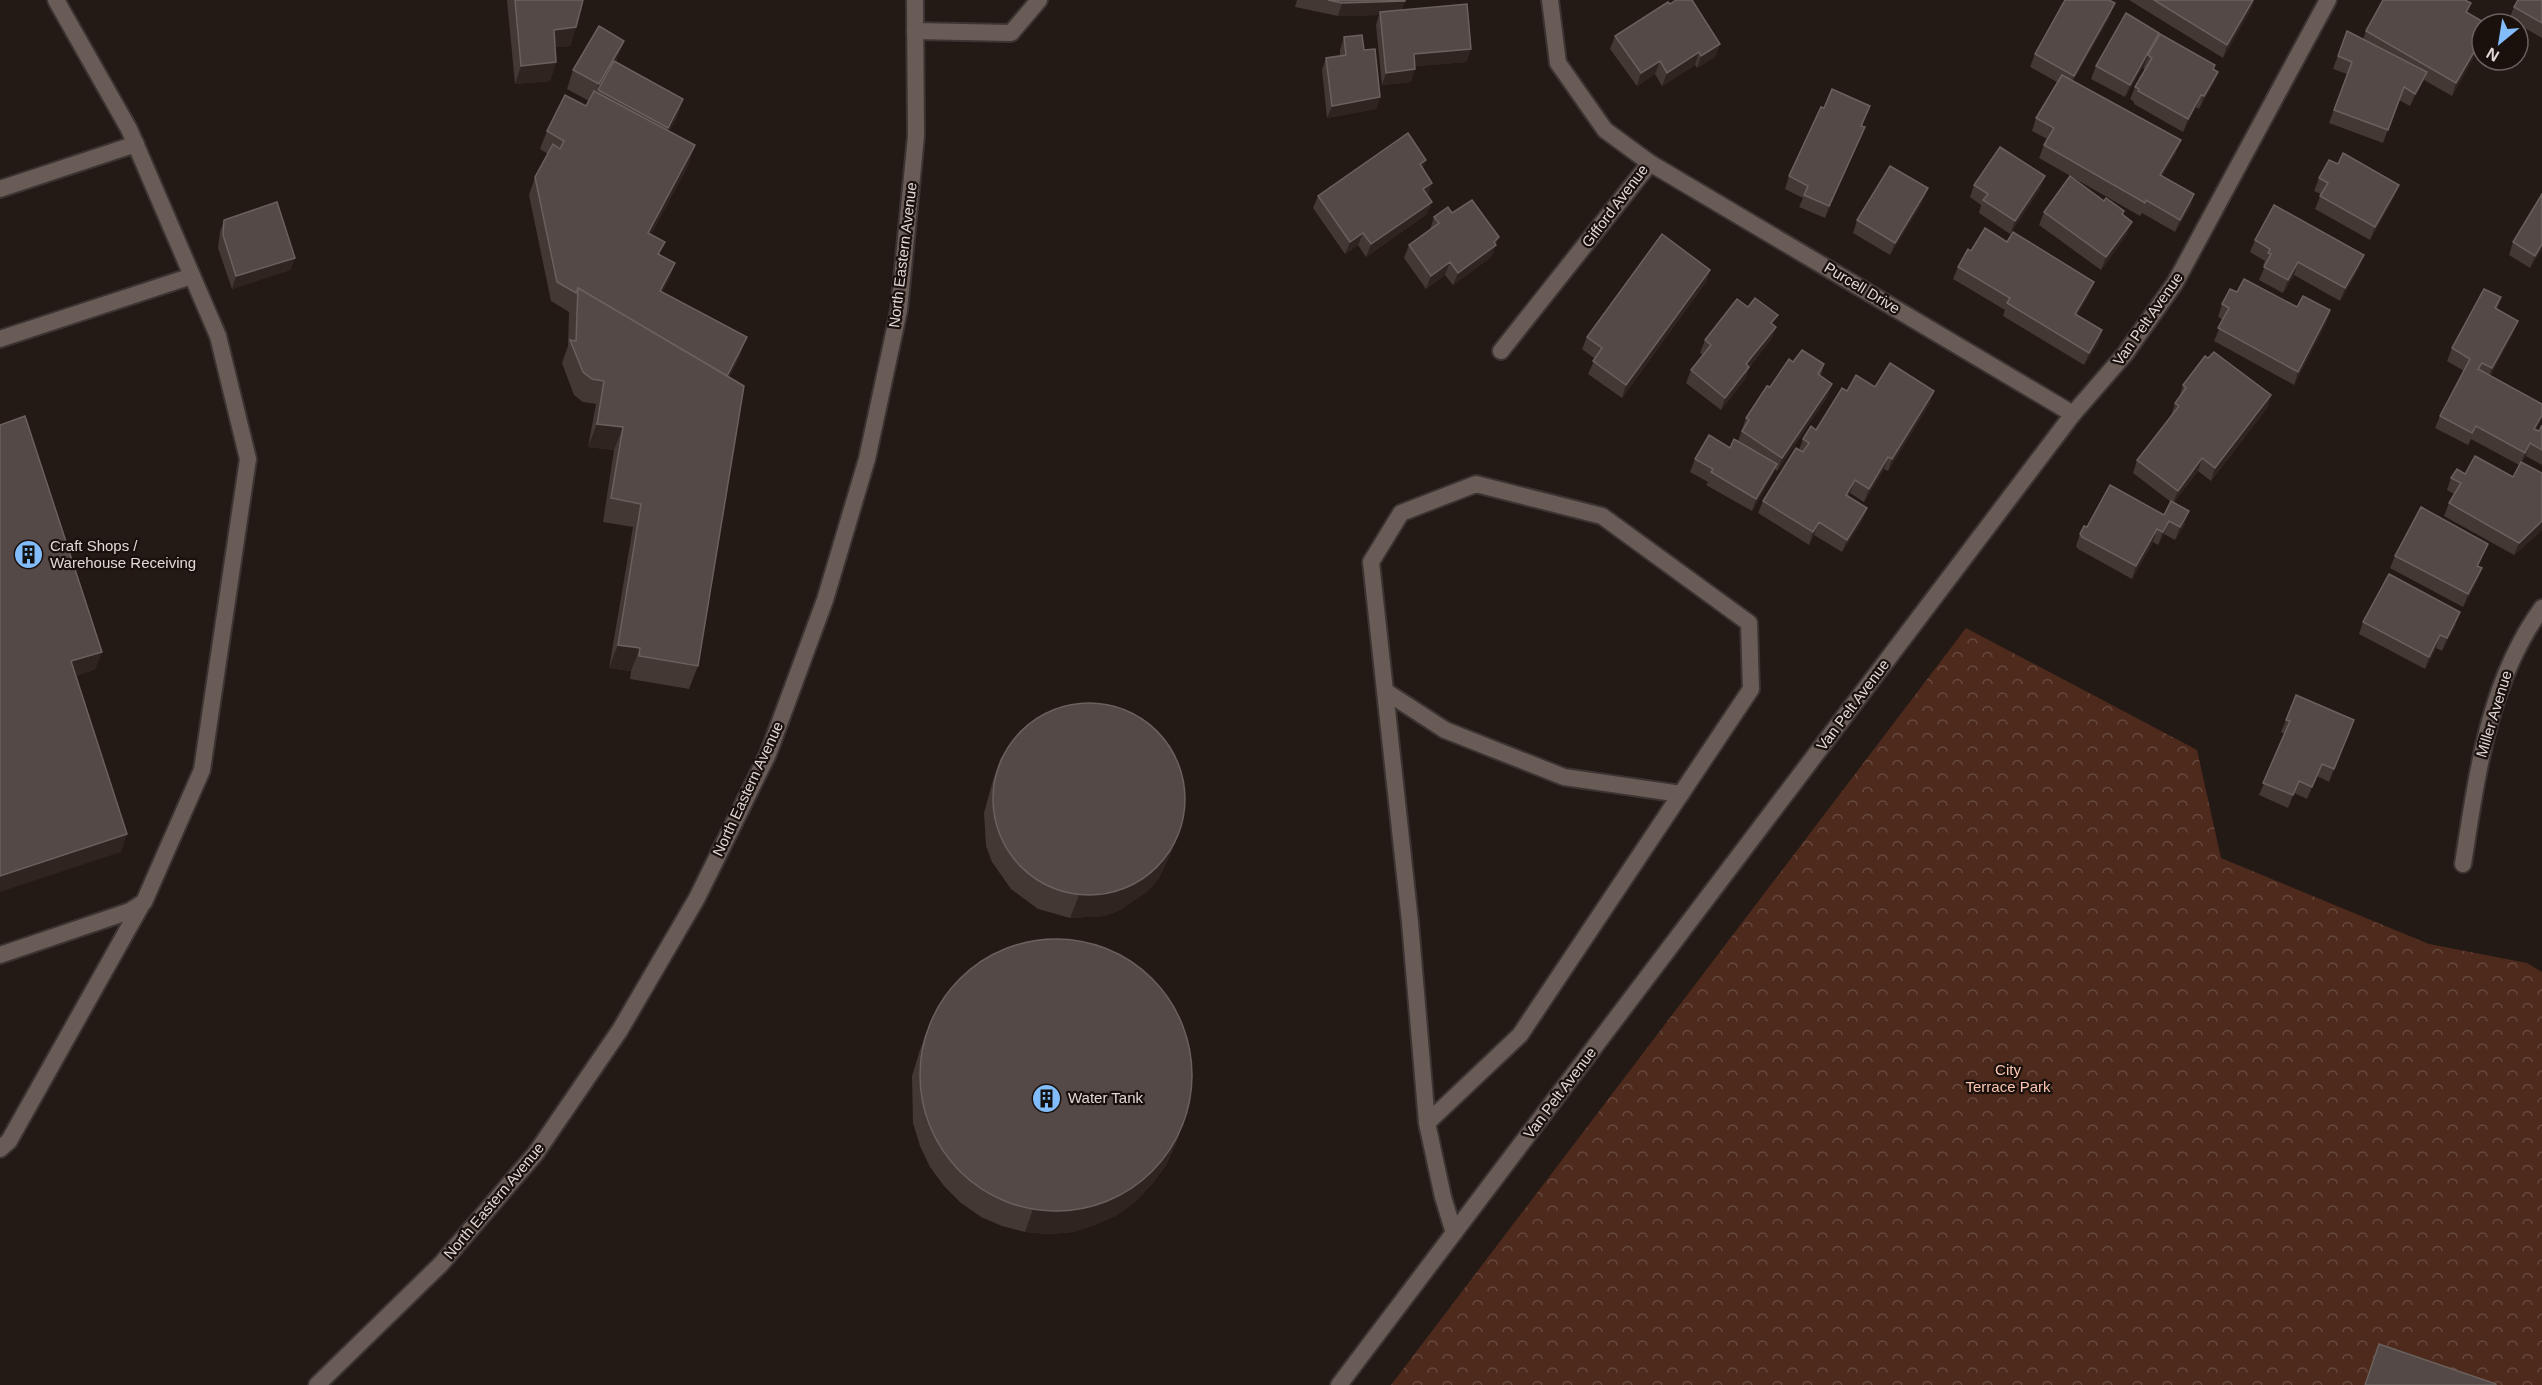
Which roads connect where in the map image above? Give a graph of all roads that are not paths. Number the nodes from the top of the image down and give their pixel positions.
1 (56, 0) edge
2 (915, 0) edge
3 (1039, 0) edge
4 (1550, 0) edge
5 (2328, 0) edge
6 (915, 31) junction
7 (136, 144) junction
8 (1650, 163) junction
9 (0, 189) edge
10 (192, 276) junction
11 (0, 339) edge
12 (1501, 351) dead end
13 (2073, 414) junction
14 (2542, 608) edge
15 (1385, 691) junction
16 (1681, 794) junction
17 (2463, 864) dead end
18 (144, 902) junction
19 (0, 955) edge
20 (1427, 1123) junction
21 (0, 1149) edge
22 (1454, 1233) junction
23 (317, 1385) edge
24 (1339, 1385) edge

1 - 7 street
2 - 6 street, North Eastern Avenue
3 - 6 street
4 - 8 street, Gifford Avenue
5 - 13 street, Van Pelt Avenue
6 - 23 street, North Eastern Avenue
7 - 9 street
7 - 10 street
8 - 12 street, Gifford Avenue
8 - 13 street, Purcell Drive
10 - 11 street
10 - 18 street
13 - 22 street, Van Pelt Avenue
14 - 17 street, Miller Avenue
15 - 16 street
15 - 16 street
15 - 20 street
16 - 20 street
18 - 19 street
18 - 21 street
20 - 22 street
22 - 24 street, Van Pelt Avenue

